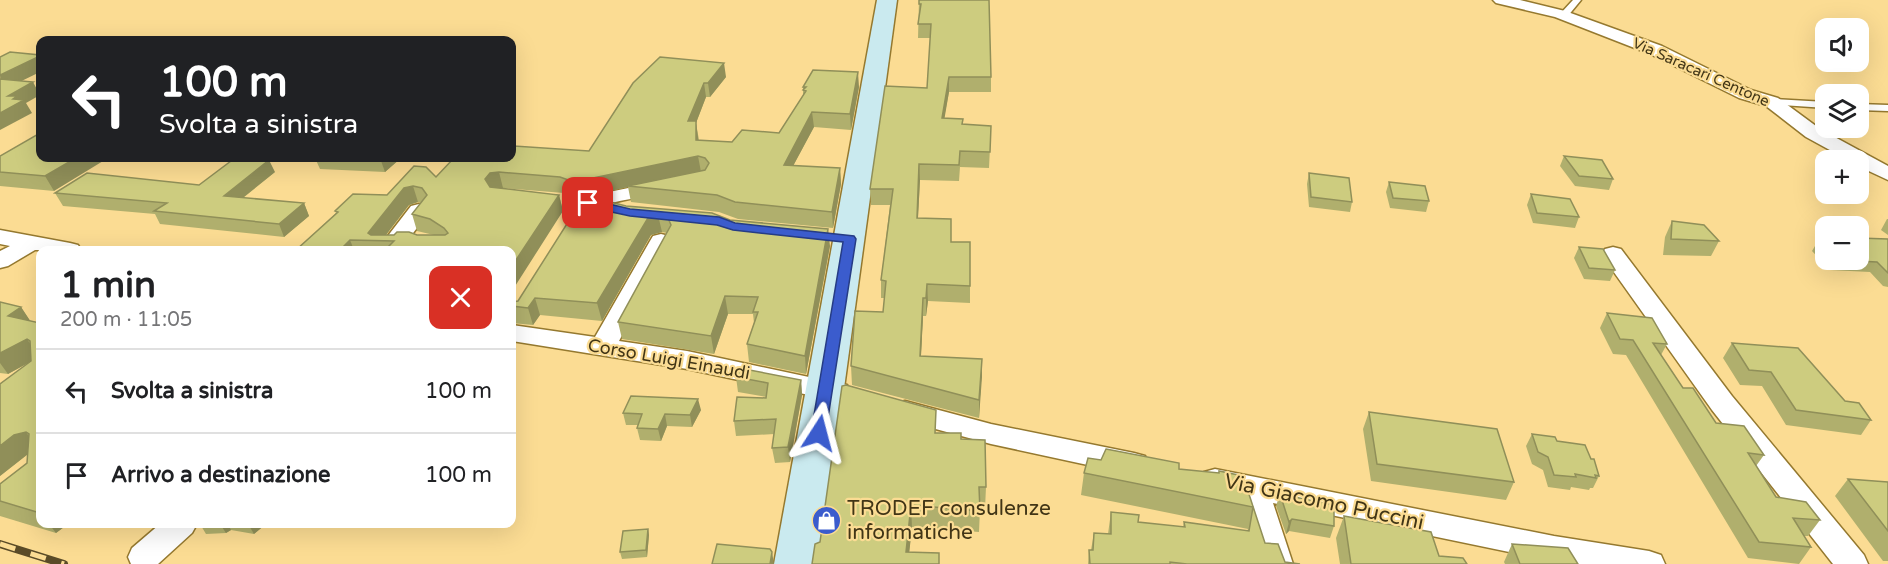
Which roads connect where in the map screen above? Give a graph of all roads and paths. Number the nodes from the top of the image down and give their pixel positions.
1 (886, 0) edge
2 (1501, 0) edge
3 (1577, 0) edge
4 (1564, 15) junction
5 (1772, 102) junction
6 (1815, 104) edge
7 (1869, 107) edge
8 (1888, 108) edge
9 (1888, 174) edge
10 (682, 183) edge
11 (554, 200) edge
12 (583, 206) junction
13 (419, 211) edge
14 (641, 214) edge
15 (566, 227) edge
16 (0, 237) edge
17 (661, 241) edge
18 (31, 243) junction
19 (402, 244) edge
20 (48, 246) edge
21 (1613, 254) dead end
22 (0, 261) edge
23 (516, 334) edge
24 (603, 346) junction
25 (826, 389) junction
26 (1253, 488) junction
27 (177, 528) edge
28 (1558, 556) edge
29 (144, 557) dead end
30 (797, 564) edge
31 (1277, 564) edge
32 (1649, 564) edge
33 (1852, 564) edge

1 - 25 main road
2 - 4 street, Via Saracari Centone
3 - 4 lane
4 - 5 street, Via Saracari Centone
5 - 6 lane
5 - 9 street, Via Saracari Centone
7 - 8 lane
10 - 12 street
11 - 12 street
12 - 14 street
12 - 15 street
13 - 19 street
16 - 18 street
17 - 24 street
18 - 20 street
18 - 22 street
21 - 33 street
23 - 24 street, Corso Luigi Einaudi
24 - 25 street, Corso Luigi Einaudi
25 - 26 street, Via Giacomo Puccini
25 - 30 main road
26 - 28 street, Via Giacomo Puccini
26 - 31 street
27 - 29 street
28 - 32 street, Via Giacomo Puccini

